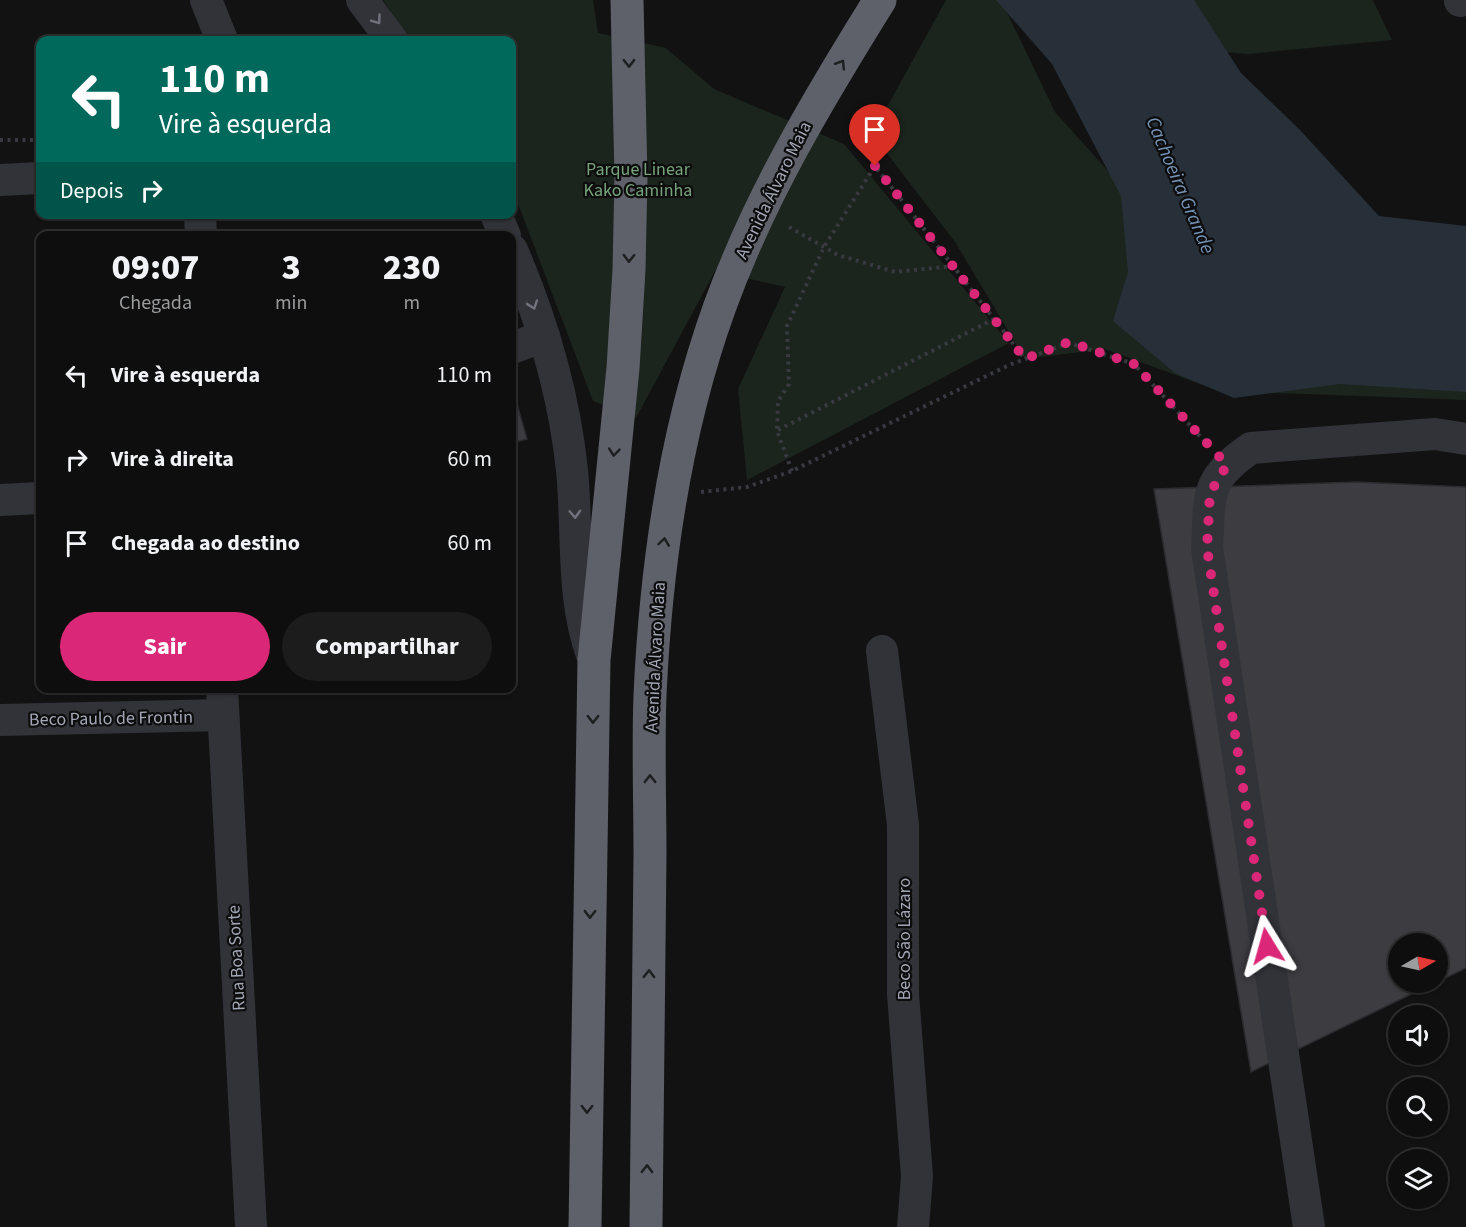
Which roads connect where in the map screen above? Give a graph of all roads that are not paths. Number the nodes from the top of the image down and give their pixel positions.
1 (206, 0) edge
2 (362, 0) edge
3 (880, 0) edge
4 (627, 2) edge
5 (220, 36) edge
6 (389, 36) edge
7 (36, 178) edge
8 (0, 180) edge
9 (516, 265) edge
10 (544, 336) junction
11 (516, 346) edge
12 (1466, 439) edge
13 (36, 498) edge
14 (0, 500) edge
15 (882, 651) dead end
16 (594, 660) junction
17 (222, 702) edge
18 (0, 720) edge
19 (251, 1227) edge
20 (585, 1227) edge
21 (646, 1227) edge
22 (913, 1227) edge
23 (1309, 1227) edge

1 - 5 street
2 -> 6 street
21 -> 3 highway, Avenida Álvaro Maia
4 -> 16 highway
7 - 8 street
9 -> 10 street
10 - 11 street
10 -> 16 street
12 - 23 street
13 - 14 street
15 - 22 street, Beco São Lázaro
16 -> 20 highway
17 - 18 street, Beco Paulo de Frontin
17 - 19 street, Rua Boa Sorte

